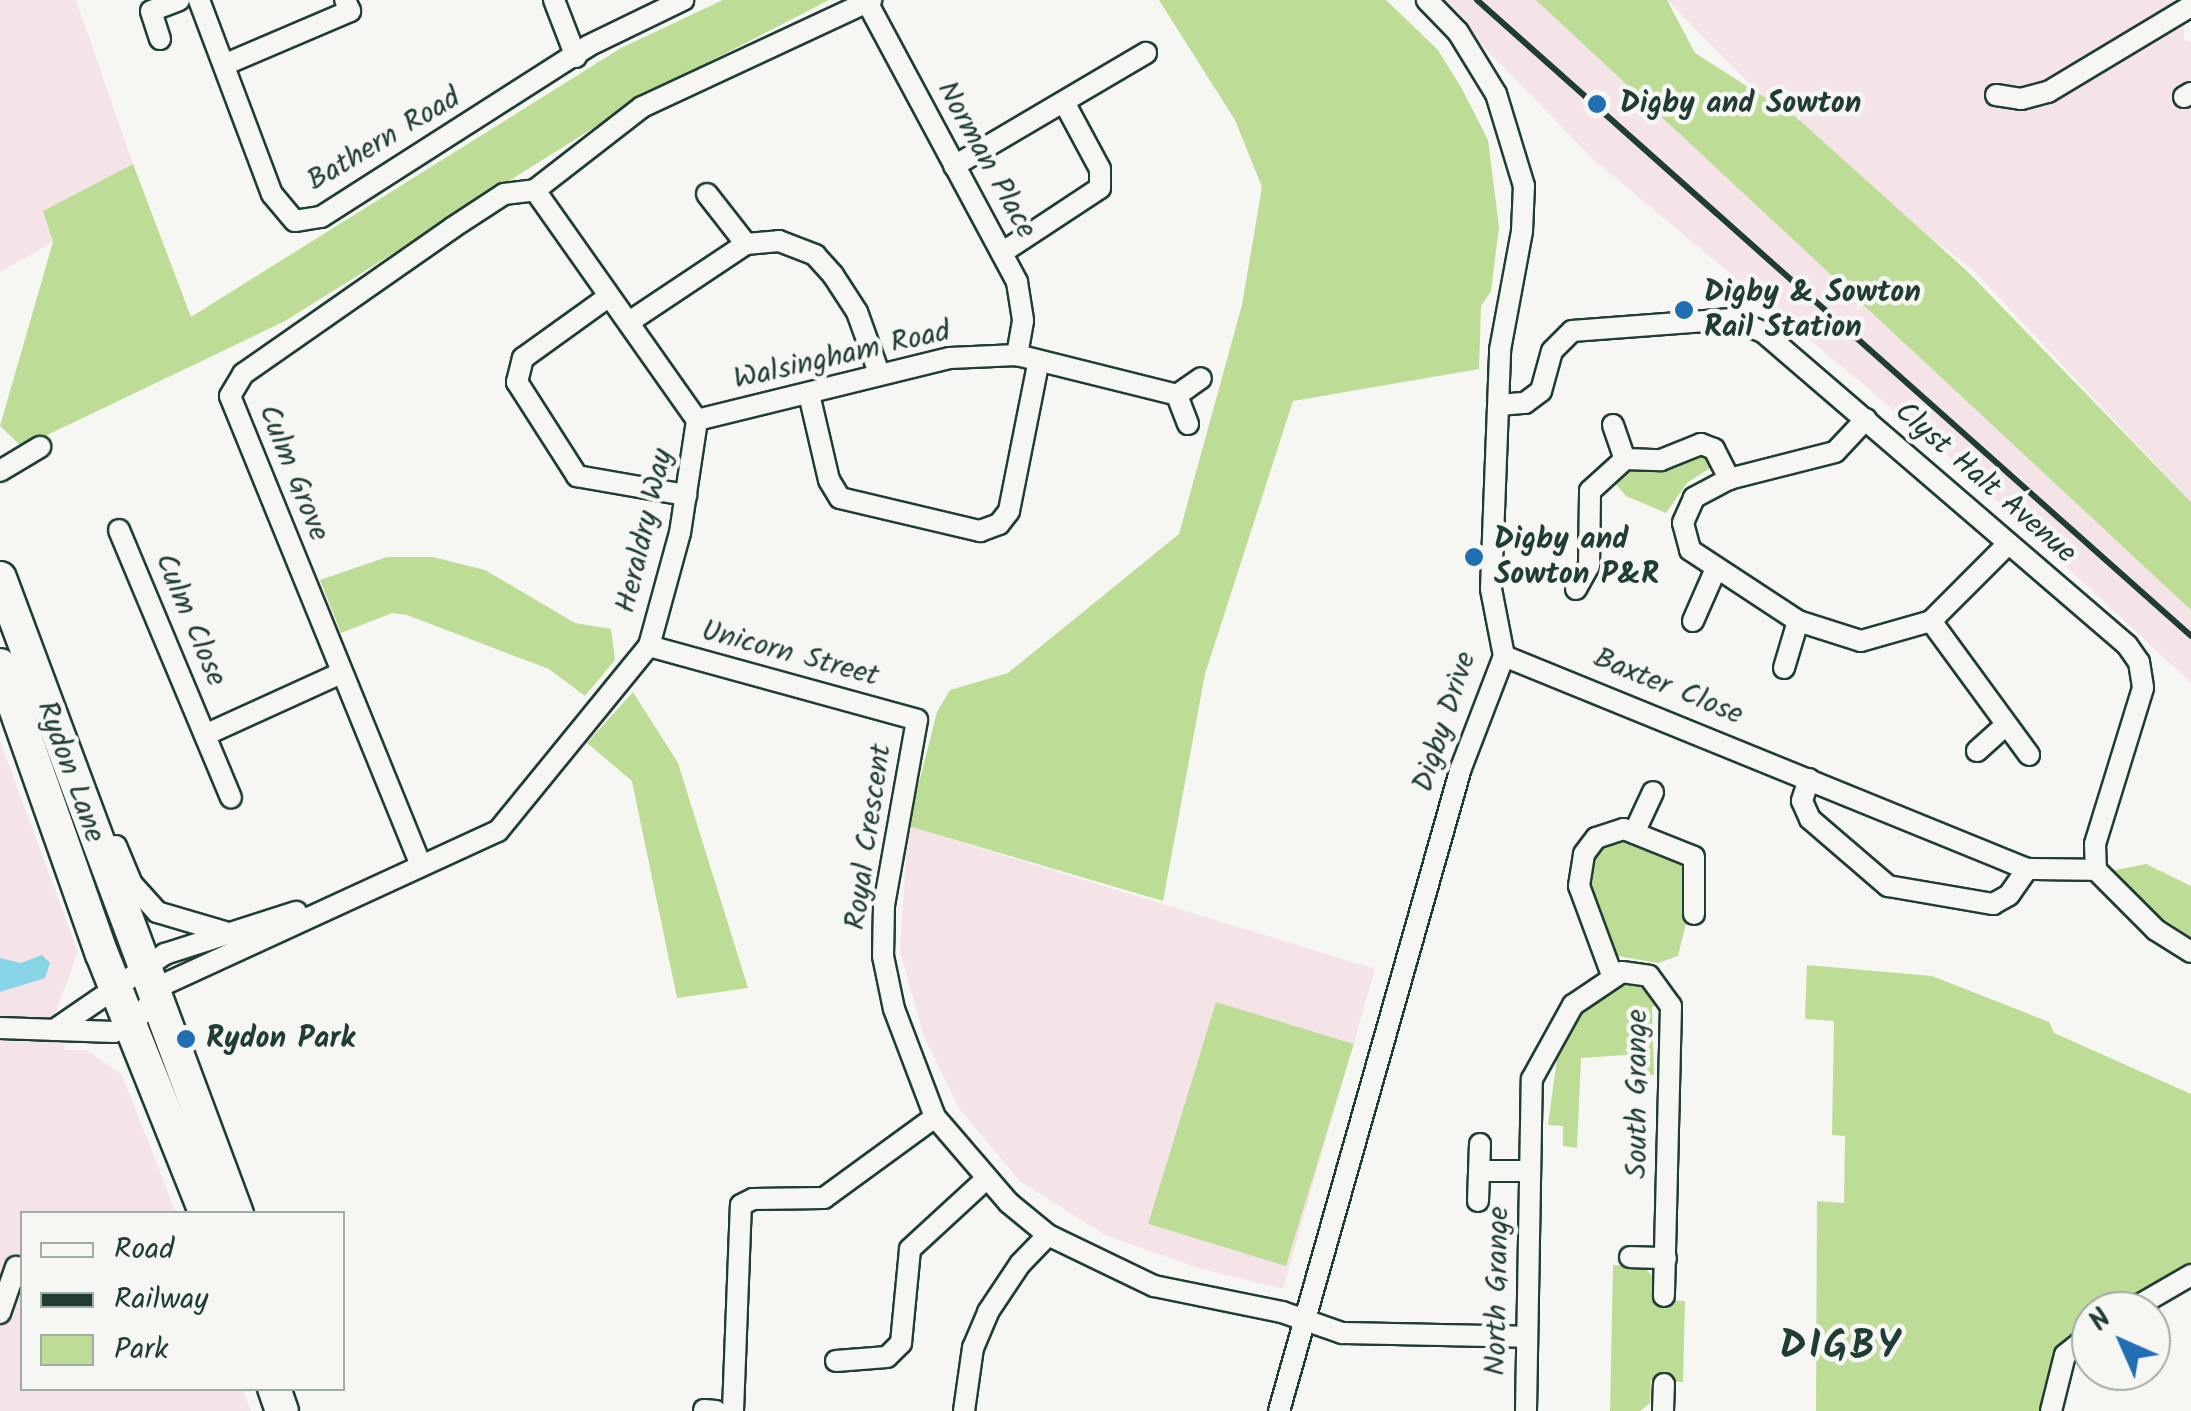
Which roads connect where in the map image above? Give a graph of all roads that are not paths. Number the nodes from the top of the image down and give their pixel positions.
1 (179, 0) edge
2 (199, 0) edge
3 (554, 0) edge
4 (683, 0) edge
5 (1427, 0) edge
6 (869, 1) edge
7 (149, 6) edge
8 (2191, 6) edge
9 (647, 8) edge
10 (351, 12) edge
11 (160, 39) dead end
12 (1146, 54) dead end
13 (576, 57) junction
14 (226, 64) junction
15 (1996, 95) dead end
16 (1065, 104) junction
17 (954, 166) junction
18 (535, 190) junction
19 (707, 194) dead end
20 (746, 244) junction
21 (1003, 252) junction
22 (608, 297) junction
23 (630, 322) junction
24 (1017, 355) junction
25 (1038, 364) junction
26 (879, 374) junction
27 (1201, 378) dead end
28 (809, 394) junction
29 (1177, 395) junction
30 (1500, 405) junction
31 (1866, 419) junction
32 (697, 420) junction
33 (1188, 424) dead end
34 (1613, 425) dead end
35 (0, 458) edge
36 (1625, 459) junction
37 (0, 470) edge
38 (1729, 479) junction
39 (686, 496) junction
40 (119, 530) dead end
41 (2008, 544) junction
42 (1715, 571) junction
43 (0, 578) edge
44 (1576, 589) dead end
45 (1693, 620) dead end
46 (1798, 621) junction
47 (1932, 621) junction
48 (649, 646) junction
49 (1504, 656) junction
50 (0, 666) edge
51 (1784, 668) dead end
52 (341, 673) junction
53 (916, 720) joint
54 (2004, 727) junction
55 (205, 735) junction
56 (1977, 751) dead end
57 (2029, 755) dead end
58 (68, 771) junction
59 (1809, 779) junction
60 (1653, 792) dead end
61 (232, 798) dead end
62 (1634, 833) junction
63 (420, 863) junction
64 (2027, 869) junction
65 (2096, 870) junction
66 (340, 901) junction
67 (1694, 914) dead end
68 (231, 934) junction
69 (2191, 952) edge
70 (1612, 975) junction
71 (149, 978) junction
72 (114, 983) junction
73 (131, 1025) junction
74 (0, 1028) edge
75 (54, 1030) junction
76 (936, 1116) junction
77 (1480, 1144) dead end
78 (1480, 1171) junction
79 (1530, 1172) junction
80 (986, 1178) junction
81 (1478, 1201) dead end
82 (205, 1211) edge
83 (236, 1211) edge
84 (1048, 1235) junction
85 (1630, 1257) dead end
86 (1666, 1258) junction
87 (13, 1266) edge
88 (2191, 1275) edge
89 (2164, 1291) edge
90 (1664, 1296) dead end
91 (0, 1314) edge
92 (1305, 1321) junction
93 (1527, 1337) junction
94 (2071, 1350) edge
95 (836, 1361) dead end
96 (1664, 1384) dead end
97 (704, 1410) edge
98 (716, 1411) edge
99 (733, 1411) edge
100 (964, 1411) edge
101 (1278, 1411) edge
102 (1526, 1411) edge
103 (1663, 1411) edge
104 (2051, 1411) edge

1 - 7 street
2 - 14 street, Bathern Road
3 - 13 street
4 - 9 street, Bathern Road
5 - 30 street, Digby Drive
6 - 17 street, Norman Place
6 - 18 street
7 - 11 street
8 - 15 street
9 - 13 street, Bathern Road
10 - 14 street
12 - 16 street
13 - 14 street, Bathern Road
16 - 17 street
16 - 21 street
17 - 21 street, Norman Place
18 - 22 street, Heraldry Way
18 - 52 street, Culm Grove
19 - 20 street
20 - 23 street
20 - 26 street
21 - 24 street, Norman Place
22 - 23 street, Heraldry Way
22 - 39 street
23 - 32 street, Heraldry Way
24 - 25 street, Walsingham Road
24 - 26 street, Walsingham Road
25 - 28 street
25 - 29 street, Walsingham Road
26 - 28 street, Walsingham Road
27 - 29 street
28 - 32 street, Walsingham Road
29 - 33 street
30 - 31 street, Clyst Halt Avenue
30 - 49 street, Digby Drive
31 - 38 street
31 - 41 street, Clyst Halt Avenue
32 - 39 street, Heraldry Way
34 - 36 street
35 - 37 street
36 - 38 street
36 - 44 street
38 - 42 street
39 - 48 street, Heraldry Way
40 - 55 street, Culm Close
41 - 47 street
41 - 65 street, Clyst Halt Avenue
42 - 45 street
42 - 46 street
43 - 58 main road, Rydon Lane
46 - 47 street
46 - 51 street
47 - 54 street
48 - 53 street, Unicorn Street
48 - 63 street, Heraldry Way
49 - 59 street, Baxter Close
49 - 92 street, Digby Drive
50 - 72 main road, Rydon Lane
52 - 55 street, Culm Close
52 - 63 street, Culm Grove
53 - 76 street, Royal Crescent
54 - 56 street
54 - 57 street
55 - 61 street, Culm Close
58 - 68 street
58 - 71 main road, Rydon Lane
59 - 64 street, Baxter Close
59 - 64 street
60 - 62 street
62 - 67 street
62 - 70 street
63 - 66 street, Heraldry Way
64 - 65 street, Baxter Close
65 - 69 street
66 - 68 street, Heraldry Way
66 - 71 street, Heraldry Way
68 - 71 street, Heraldry Way
70 - 79 street, North Grange
70 - 86 street, South Grange
71 - 72 street
71 - 73 street
71 - 83 main road, Rydon Lane
72 - 73 main road, Rydon Lane
72 - 75 street
73 - 75 street
73 - 82 main road, Rydon Lane
74 - 75 street
76 - 80 street, Royal Crescent
76 - 99 street
77 - 78 street, North Grange
78 - 79 street, North Grange
78 - 81 street, North Grange
79 - 93 street, North Grange
80 - 84 street, Royal Crescent
80 - 95 street
84 - 92 street, Royal Crescent
84 - 100 street
85 - 86 street
86 - 90 street, South Grange
87 - 91 street
88 - 89 street
92 - 93 street, Royal Crescent
92 - 101 street, Digby Drive
93 - 102 street, North Grange
94 - 104 street
96 - 103 street
97 - 98 street

